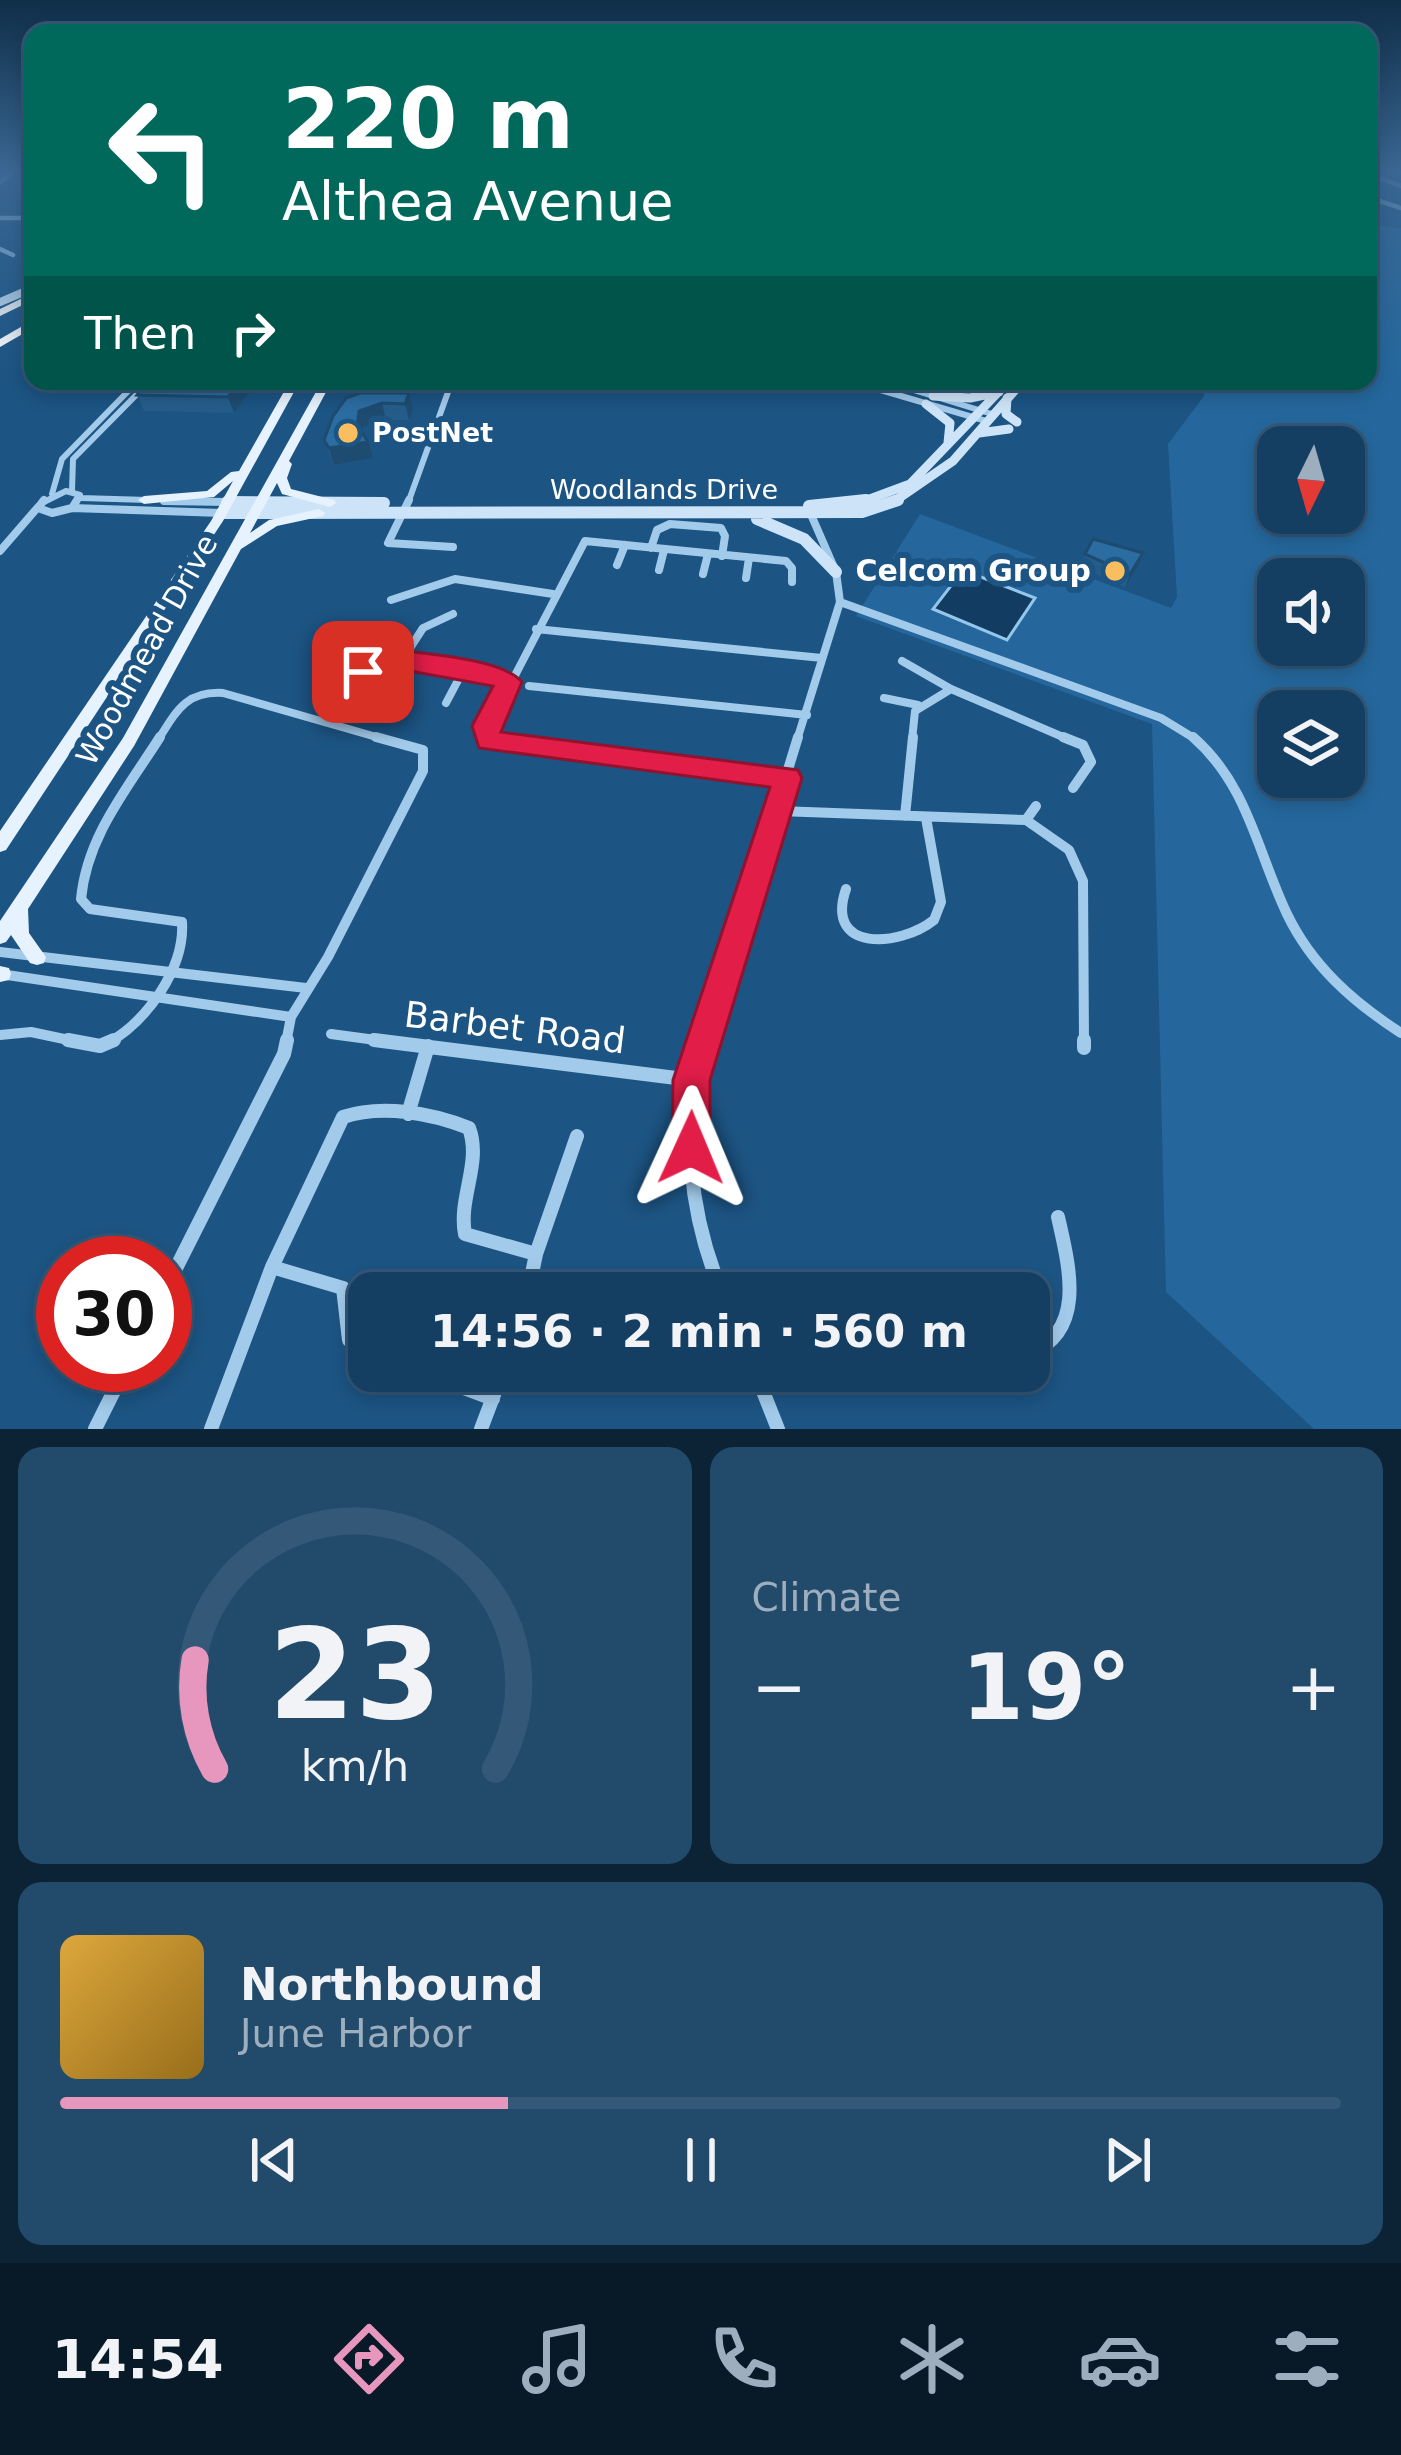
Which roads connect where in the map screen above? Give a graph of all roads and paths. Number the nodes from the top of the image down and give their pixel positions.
1 (0, 249) edge
2 (13, 255) dead end
3 (129, 390) edge
4 (141, 390) edge
5 (290, 390) edge
6 (322, 390) edge
7 (449, 390) edge
8 (885, 390) edge
9 (906, 390) edge
10 (1005, 390) edge
11 (1010, 390) edge
12 (1003, 395) junction
13 (930, 400) junction
14 (984, 416) junction
15 (974, 436) junction
16 (296, 439) junction
17 (259, 445) junction
18 (943, 453) junction
19 (52, 494) junction
20 (77, 494) junction
21 (144, 500) junction
22 (38, 506) junction
23 (224, 507) junction
24 (72, 508) junction
25 (256, 508) junction
26 (325, 508) junction
27 (406, 508) junction
28 (809, 511) junction
29 (58, 513) junction
30 (732, 514) junction
31 (19, 531) junction
32 (625, 545) junction
33 (453, 547) dead end
34 (651, 548) junction
35 (664, 550) junction
36 (0, 551) edge
37 (708, 554) junction
38 (230, 556) junction
39 (722, 556) junction
40 (749, 558) junction
41 (617, 565) dead end
42 (659, 570) dead end
43 (836, 572) junction
44 (703, 574) dead end
45 (746, 578) dead end
46 (792, 583) dead end
47 (553, 594) junction
48 (391, 600) dead end
49 (840, 602) junction
50 (453, 614) dead end
51 (536, 629) junction
52 (822, 658) junction
53 (404, 659) junction
54 (902, 661) dead end
55 (464, 669) junction
56 (354, 682) dead end
57 (508, 682) junction
58 (389, 686) dead end
59 (529, 686) dead end
60 (951, 689) junction
61 (884, 698) dead end
62 (446, 703) dead end
63 (918, 706) junction
64 (807, 715) junction
65 (788, 778) junction
66 (1073, 788) dead end
67 (1036, 806) dead end
68 (779, 811) junction
69 (904, 816) junction
70 (926, 818) junction
71 (1026, 820) junction
72 (0, 845) edge
73 (847, 889) dead end
74 (21, 908) junction
75 (0, 936) edge
76 (0, 952) edge
77 (37, 957) junction
78 (84, 961) junction
79 (171, 970) junction
80 (0, 974) edge
81 (71, 984) junction
82 (306, 988) junction
83 (157, 994) junction
84 (292, 1017) junction
85 (1401, 1033) edge
86 (332, 1034) dead end
87 (0, 1035) edge
88 (428, 1046) junction
89 (1084, 1048) dead end
90 (692, 1080) junction
91 (408, 1114) junction
92 (577, 1136) dead end
93 (1058, 1217) dead end
94 (192, 1236) edge
95 (536, 1253) junction
96 (272, 1267) junction
97 (532, 1272) edge
98 (713, 1272) edge
99 (348, 1331) edge
100 (1050, 1345) edge
101 (113, 1392) edge
102 (474, 1392) edge
103 (496, 1392) edge
104 (763, 1392) edge
105 (493, 1399) junction
106 (94, 1429) edge
107 (211, 1429) edge
108 (481, 1429) edge
109 (778, 1429) edge

1 - 2 street
3 - 19 street
4 - 20 street
5 - 17 main road, Woodmead Drive
6 - 16 main road, Woodmead Drive
7 - 27 street
8 - 13 street
9 - 13 street
10 - 12 main road, Woodlands Drive
11 - 12 main road, Woodlands Drive
12 - 13 main road
12 - 14 main road, Woodlands Drive
12 - 15 main road
13 - 14 street
13 - 18 main road
14 - 15 main road, Woodlands Drive
14 - 18 main road, Woodlands Drive
15 - 28 main road, Woodlands Drive
16 - 25 main road, Woodmead Drive
16 - 26 main road
17 - 21 main road
17 - 23 main road, Woodmead Drive
18 - 28 main road, Woodlands Drive
19 - 20 street
19 - 22 street
20 - 21 street
20 - 24 street
21 - 23 street
22 - 29 street
22 - 31 street
23 - 24 street
23 - 25 main road, Woodlands Drive
23 - 72 main road, Woodmead Drive
24 - 29 street
25 - 26 main road, Woodlands Drive
25 - 38 main road, Woodmead Drive
26 - 27 main road, Woodlands Drive
26 - 38 main road
27 - 28 main road, Woodlands Drive
27 - 30 main road, Woodlands Drive
27 - 33 street
28 - 30 main road, Woodlands Drive
28 - 43 street
29 - 31 street
30 - 43 main road
31 - 36 street
32 - 34 street
32 - 41 street
32 - 47 street
34 - 35 street
34 - 39 street
35 - 37 street
35 - 42 street
37 - 39 street
37 - 44 street
38 - 74 main road, Woodmead Drive
39 - 40 street
40 - 45 street
40 - 46 street
43 - 49 street
47 - 48 street
47 - 51 street
49 - 52 street
49 - 85 street
50 - 53 street
51 - 52 street
51 - 57 street
52 - 64 street
53 - 55 street
53 - 56 street
53 - 58 street
54 - 60 street
55 - 57 street
55 - 62 street
57 - 65 street
59 - 64 street
60 - 63 street
60 - 66 street
61 - 63 street
63 - 69 street
64 - 65 street
65 - 68 street
67 - 71 street
68 - 69 street
68 - 90 street
69 - 70 street
70 - 71 street
70 - 73 street
71 - 89 street
74 - 75 main road, Woodmead Drive
74 - 77 main road
76 - 77 street
77 - 78 street
78 - 79 street
78 - 81 street
79 - 82 street
79 - 82 street
79 - 83 street
80 - 81 street
81 - 83 street
82 - 84 street
83 - 84 street
83 - 87 street
84 - 94 street
86 - 88 street, Barbet Road
88 - 90 street, Barbet Road
88 - 91 street
90 - 98 street
91 - 95 street
91 - 96 street
92 - 95 street
93 - 100 street
95 - 97 street
96 - 99 street
96 - 107 street
101 - 106 street
102 - 105 street
103 - 105 street
104 - 109 street
105 - 108 street

